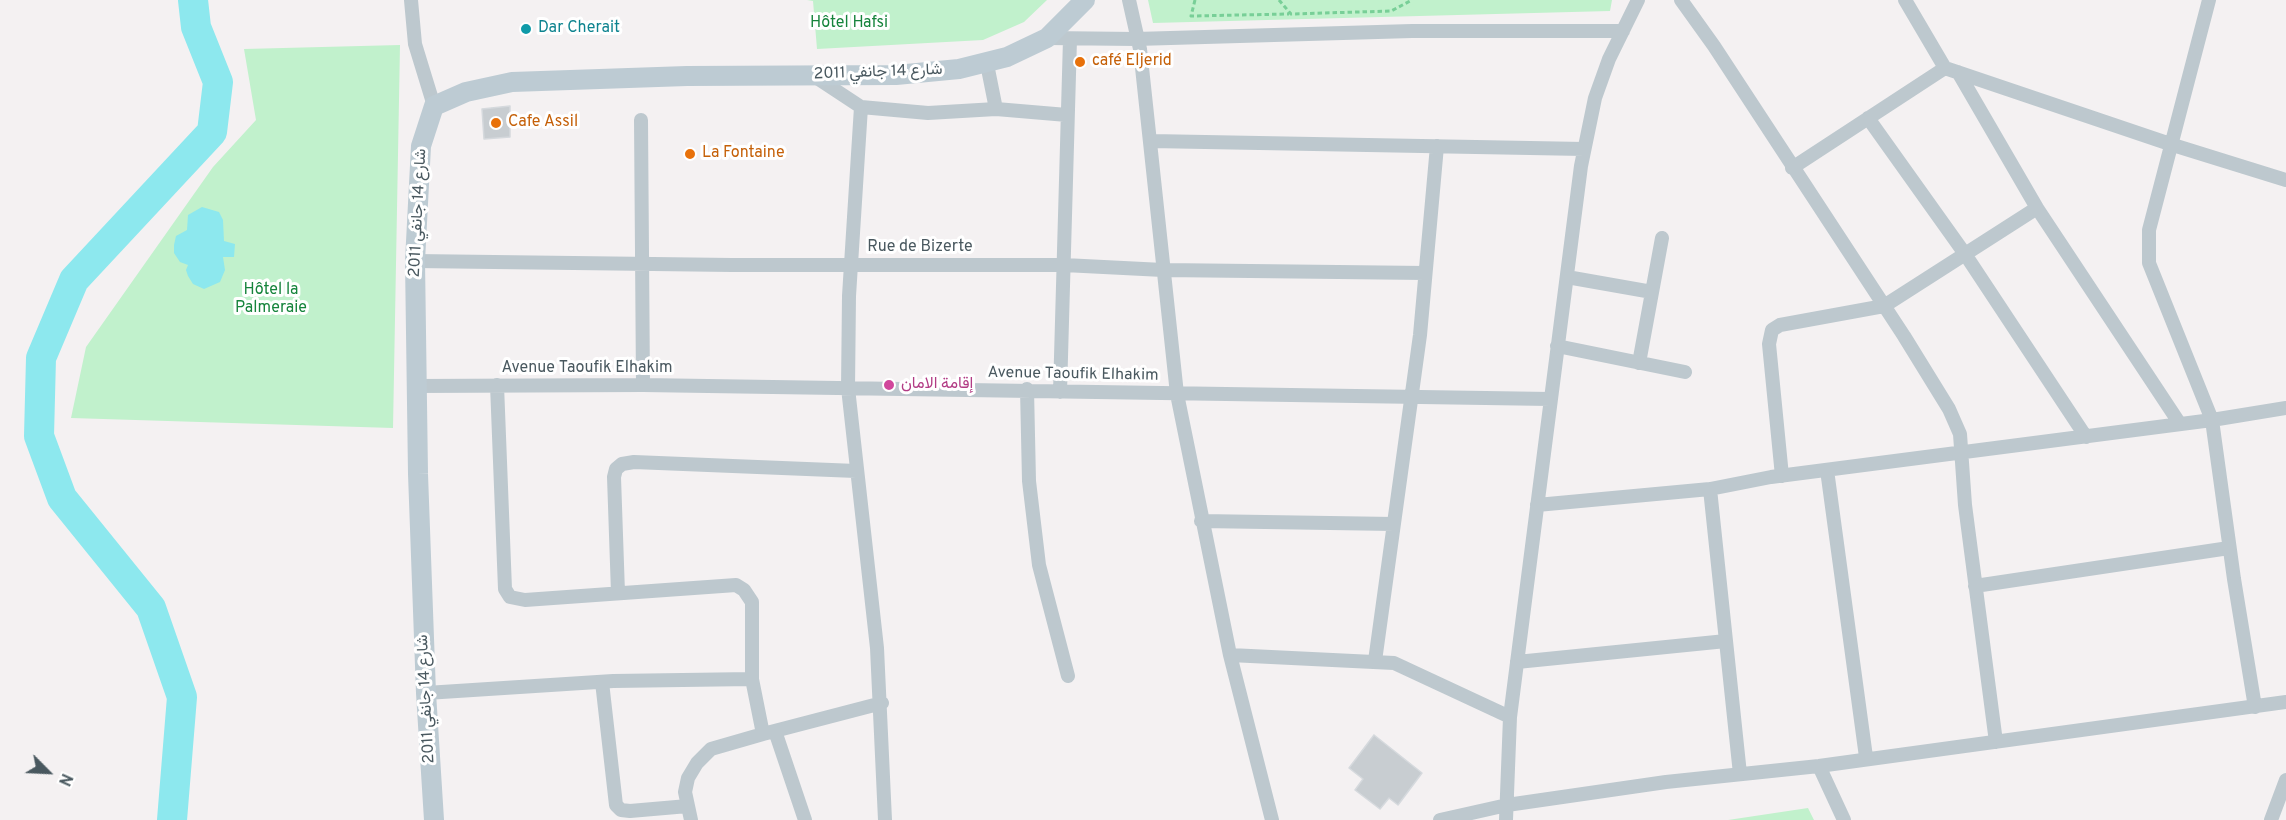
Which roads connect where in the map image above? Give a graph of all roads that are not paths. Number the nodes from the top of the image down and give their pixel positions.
1 (411, 0) edge
2 (1085, 0) edge
3 (1129, 0) edge
4 (1638, 0) edge
5 (1681, 0) edge
6 (1905, 0) edge
7 (2209, 0) edge
8 (1623, 32) junction
9 (1047, 38) junction
10 (1070, 39) junction
11 (1136, 39) junction
12 (987, 63) junction
13 (1951, 70) junction
14 (814, 76) junction
15 (434, 106) junction
16 (861, 107) junction
17 (996, 108) junction
18 (1067, 115) junction
19 (1868, 118) junction
20 (641, 120) dead end
21 (1151, 141) junction
22 (1437, 146) junction
23 (2173, 146) junction
24 (1584, 149) junction
25 (1792, 168) junction
26 (2286, 180) edge
27 (2037, 208) junction
28 (1662, 238) dead end
29 (1965, 254) junction
30 (415, 261) junction
31 (641, 264) junction
32 (851, 265) junction
33 (1064, 265) junction
34 (1163, 270) junction
35 (1425, 273) junction
36 (1567, 277) junction
37 (1652, 292) junction
38 (1884, 306) junction
39 (1557, 346) junction
40 (1639, 363) junction
41 (1684, 372) dead end
42 (643, 384) junction
43 (497, 385) junction
44 (416, 386) junction
45 (848, 388) junction
46 (1027, 389) junction
47 (1060, 392) junction
48 (1177, 394) junction
49 (1411, 398) junction
50 (1550, 399) junction
51 (2286, 408) edge
52 (2212, 420) junction
53 (2180, 424) junction
54 (2086, 437) junction
55 (1964, 453) junction
56 (1827, 470) junction
57 (856, 471) junction
58 (1782, 476) junction
59 (1710, 489) junction
60 (1538, 505) junction
61 (1201, 521) junction
62 (1394, 524) junction
63 (2229, 548) junction
64 (1975, 586) junction
65 (618, 593) junction
66 (1726, 641) junction
67 (1230, 656) junction
68 (1375, 662) junction
69 (1517, 662) junction
70 (1068, 676) dead end
71 (752, 679) junction
72 (602, 682) junction
73 (426, 693) junction
74 (2286, 702) edge
75 (882, 703) junction
76 (2255, 707) junction
77 (1510, 717) junction
78 (769, 732) junction
79 (1996, 742) junction
80 (1866, 758) junction
81 (1819, 766) junction
82 (1740, 774) junction
83 (2286, 780) edge
84 (1507, 805) junction
85 (688, 806) junction
86 (434, 820) edge
87 (691, 820) edge
88 (805, 820) edge
89 (885, 820) edge
90 (1272, 820) edge
91 (1440, 820) edge
92 (1506, 820) edge
93 (1844, 820) edge
94 (2271, 820) edge

1 - 15 street
2 - 9 main road, شارع 14 جانفي 2011
3 - 11 street
4 - 8 street
5 - 25 street
6 - 13 street
7 - 23 street
8 - 11 street
8 - 24 street
9 - 10 street
9 - 12 main road, شارع 14 جانفي 2011
10 - 11 street
10 - 18 street
11 - 21 street
12 - 14 main road, شارع 14 جانفي 2011
12 - 17 street
13 - 19 street
13 - 23 street
13 - 27 street
14 - 15 main road, شارع 14 جانفي 2011
14 - 16 street
15 - 30 main road, شارع 14 جانفي 2011
16 - 17 street
16 - 32 street
17 - 18 street
18 - 33 street
19 - 25 street
19 - 29 street
20 - 31 street
21 - 22 street
21 - 34 street
22 - 24 street
22 - 35 street
23 - 26 street
23 - 52 street
24 - 36 street
25 - 38 street
27 - 29 street
27 - 53 street
28 - 37 street
29 - 38 street
29 - 54 street
30 - 31 street, Rue de Bizerte
30 - 44 main road, شارع 14 جانفي 2011
31 - 32 street, Rue de Bizerte
31 - 42 street
32 - 33 street, Rue de Bizerte
32 - 45 street
33 - 34 street, Rue de Bizerte
33 - 47 street
34 - 35 street, Rue de Bizerte
34 - 48 street
35 - 49 street
36 - 37 street
36 - 39 street
37 - 40 street
38 - 55 street
38 - 58 street
39 - 40 street
39 - 50 street
40 - 41 street
42 - 43 street, Avenue Taoufik Elhakim
42 - 45 street, Avenue Taoufik Elhakim
43 - 44 street, Avenue Taoufik Elhakim
43 - 65 street
44 - 73 main road, شارع 14 جانفي 2011
45 - 46 street, Avenue Taoufik Elhakim
45 - 57 street
46 - 47 street, Avenue Taoufik Elhakim
46 - 70 street
47 - 48 street, Avenue Taoufik Elhakim
48 - 49 street, Avenue Taoufik Elhakim
48 - 61 street
49 - 50 street, Avenue Taoufik Elhakim
49 - 62 street
50 - 60 street
51 - 52 street
52 - 53 street
52 - 63 street
53 - 54 street
54 - 55 street
55 - 56 street
55 - 64 street
56 - 58 street
56 - 80 street
57 - 65 street
57 - 75 street
58 - 59 street
59 - 60 street
59 - 66 street
60 - 69 street
61 - 62 street
61 - 67 street
62 - 68 street
63 - 64 street
63 - 76 street
64 - 79 street
65 - 71 street
66 - 69 street
66 - 82 street
67 - 68 street
67 - 90 street
68 - 77 street
69 - 77 street
71 - 72 street
71 - 78 street
72 - 73 street
72 - 85 street
73 - 86 main road, شارع 14 جانفي 2011
74 - 76 street
75 - 78 street
75 - 89 street
76 - 79 street
77 - 84 street
78 - 85 street
78 - 88 street
79 - 80 street
80 - 81 street
81 - 82 street
81 - 93 street
82 - 84 street
83 - 94 street
84 - 91 street
84 - 92 street
85 - 87 street

